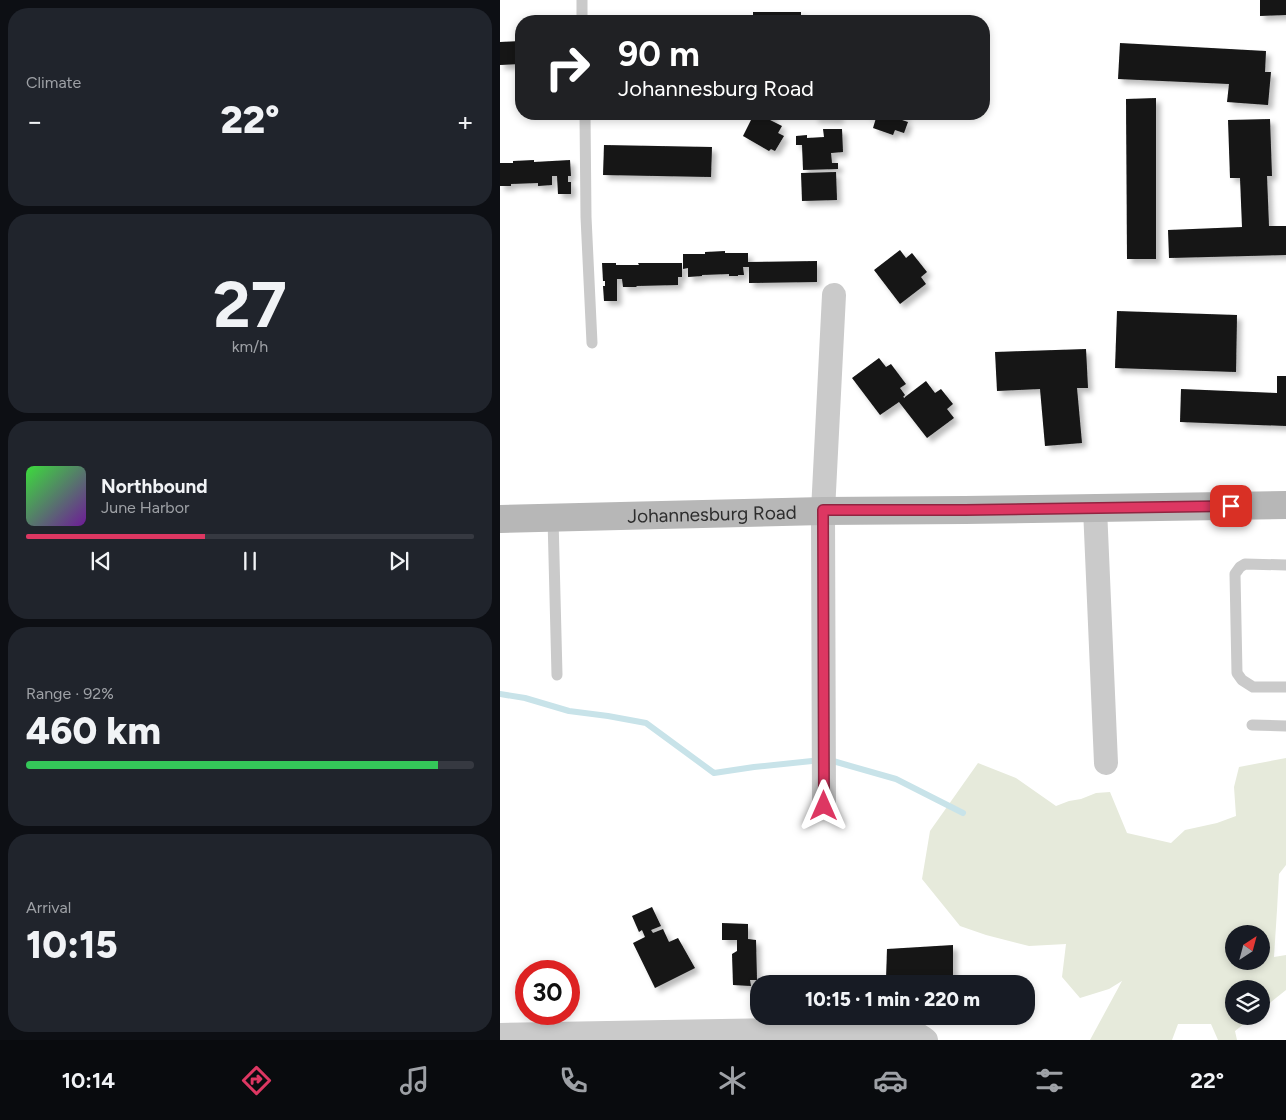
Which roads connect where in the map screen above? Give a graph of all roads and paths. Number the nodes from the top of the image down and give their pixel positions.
1 (582, 0) edge
2 (582, 15) edge
3 (584, 120) edge
4 (834, 295) dead end
5 (592, 343) dead end
6 (1286, 505) edge
7 (1095, 508) junction
8 (823, 510) junction
9 (553, 518) junction
10 (500, 519) edge
11 (1286, 565) edge
12 (557, 675) dead end
13 (1286, 687) edge
14 (1252, 725) dead end
15 (1286, 726) edge
16 (1106, 763) dead end
17 (824, 806) dead end
18 (500, 1036) edge
19 (926, 1040) edge

1 - 2 lane
3 - 5 lane
4 - 8 street
6 - 7 main road, Johannesburg Road
7 - 8 main road, Johannesburg Road
7 - 16 street
8 - 9 main road, Johannesburg Road
8 - 17 street
9 - 10 main road, Johannesburg Road
9 - 12 lane
11 - 13 lane
14 - 15 lane
18 - 19 street

